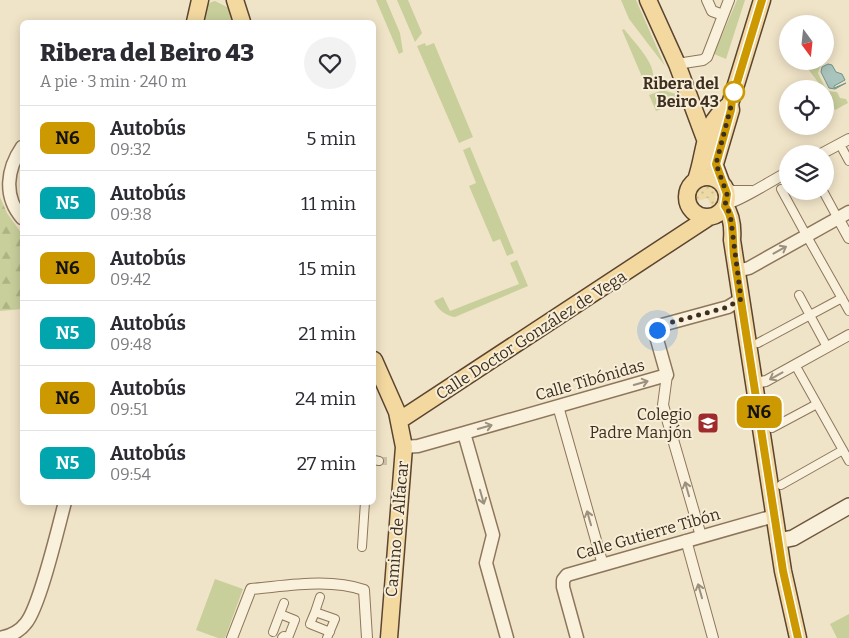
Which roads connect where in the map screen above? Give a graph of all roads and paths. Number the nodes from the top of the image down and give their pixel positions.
1 (200, 0) edge
2 (648, 0) edge
3 (707, 0) edge
4 (730, 0) edge
5 (762, 0) edge
6 (234, 1) edge
7 (723, 16) junction
8 (195, 20) edge
9 (241, 20) edge
10 (677, 64) junction
11 (724, 108) junction
12 (695, 112) junction
13 (705, 137) junction
14 (849, 139) edge
15 (834, 147) edge
16 (843, 150) dead end
17 (20, 151) edge
18 (849, 161) edge
19 (13, 163) junction
20 (716, 164) junction
21 (0, 170) edge
22 (779, 177) edge
23 (696, 180) junction
24 (0, 183) edge
25 (751, 191) junction
26 (724, 195) junction
27 (12, 199) junction
28 (787, 200) edge
29 (830, 200) edge
30 (689, 207) junction
31 (20, 214) edge
32 (841, 215) edge
33 (710, 217) junction
34 (849, 238) edge
35 (732, 240) junction
36 (661, 248) junction
37 (737, 271) junction
38 (799, 295) dead end
39 (842, 298) junction
40 (738, 306) junction
41 (849, 311) edge
42 (810, 315) junction
43 (849, 335) edge
44 (758, 344) dead end
45 (826, 345) dead end
46 (376, 365) edge
47 (798, 370) dead end
48 (667, 376) junction
49 (754, 383) junction
50 (817, 404) junction
51 (558, 406) junction
52 (400, 420) junction
53 (772, 428) dead end
54 (464, 434) junction
55 (404, 447) junction
56 (843, 450) junction
57 (849, 461) edge
58 (781, 485) dead end
59 (64, 505) edge
60 (365, 505) edge
61 (849, 506) edge
62 (774, 516) junction
63 (701, 536) junction
64 (686, 540) junction
65 (778, 541) junction
66 (362, 547) dead end
67 (603, 564) junction
68 (320, 597) dead end
69 (284, 603) dead end
70 (315, 612) junction
71 (280, 614) junction
72 (273, 632) dead end
73 (329, 635) edge
74 (0, 638) edge
75 (232, 638) edge
76 (285, 638) edge
77 (367, 638) edge
78 (389, 638) edge
79 (507, 638) edge
80 (577, 638) edge
81 (713, 638) edge
82 (798, 638) edge

1 - 8 main road
2 - 10 main road
3 - 7 street
4 - 7 street
5 - 11 main road
6 - 9 main road
7 - 10 street
10 - 12 main road
11 - 12 main road
11 - 13 main road
11 - 20 main road
12 - 13 main road
13 - 20 main road
13 - 23 main road
14 - 15 street
16 - 18 street
17 - 19 street
19 - 21 street
19 - 27 street
20 - 26 main road
22 - 25 street
23 - 26 main road
23 - 30 main road
24 - 27 street
25 - 26 street
25 - 26 street
26 - 33 main road
26 - 35 main road
27 - 31 street
28 - 39 street
29 - 32 street
30 - 33 main road
30 - 36 main road, Calle Doctor González de Vega
32 - 34 street
37 -> 32 street
33 - 35 main road
33 - 36 main road, Calle Doctor González de Vega
35 - 37 main road
36 - 52 main road, Calle Doctor González de Vega
37 - 40 main road
38 - 42 street
39 - 41 street
39 - 42 street
40 - 48 street, Calle Tibónidas
40 - 49 main road
42 - 44 street
42 - 45 street
43 -> 49 street
46 - 52 main road, Camino de Alfacar
47 - 50 street
51 -> 48 street, Calle Tibónidas
63 -> 48 street
49 - 62 main road
50 - 53 street
50 - 56 street
54 -> 51 street, Calle Tibónidas
67 -> 51 street
52 - 55 main road, Camino de Alfacar
54 - 55 street, Calle Tibónidas
54 -> 79 street
55 - 78 main road, Camino de Alfacar
56 - 57 street
56 - 58 street
59 - 74 street
60 - 66 street
61 - 65 main road
62 - 63 street, Calle Gutierre Tibón
62 - 65 main road
63 - 64 street, Calle Gutierre Tibón
64 - 67 street, Calle Gutierre Tibón
81 -> 64 street
65 - 82 main road
67 - 80 street, Calle Gutierre Tibón
68 - 70 street
69 - 71 street
70 - 73 street
70 - 73 street
71 - 72 street
71 - 76 street
75 - 77 street, Camino de Alfacar

